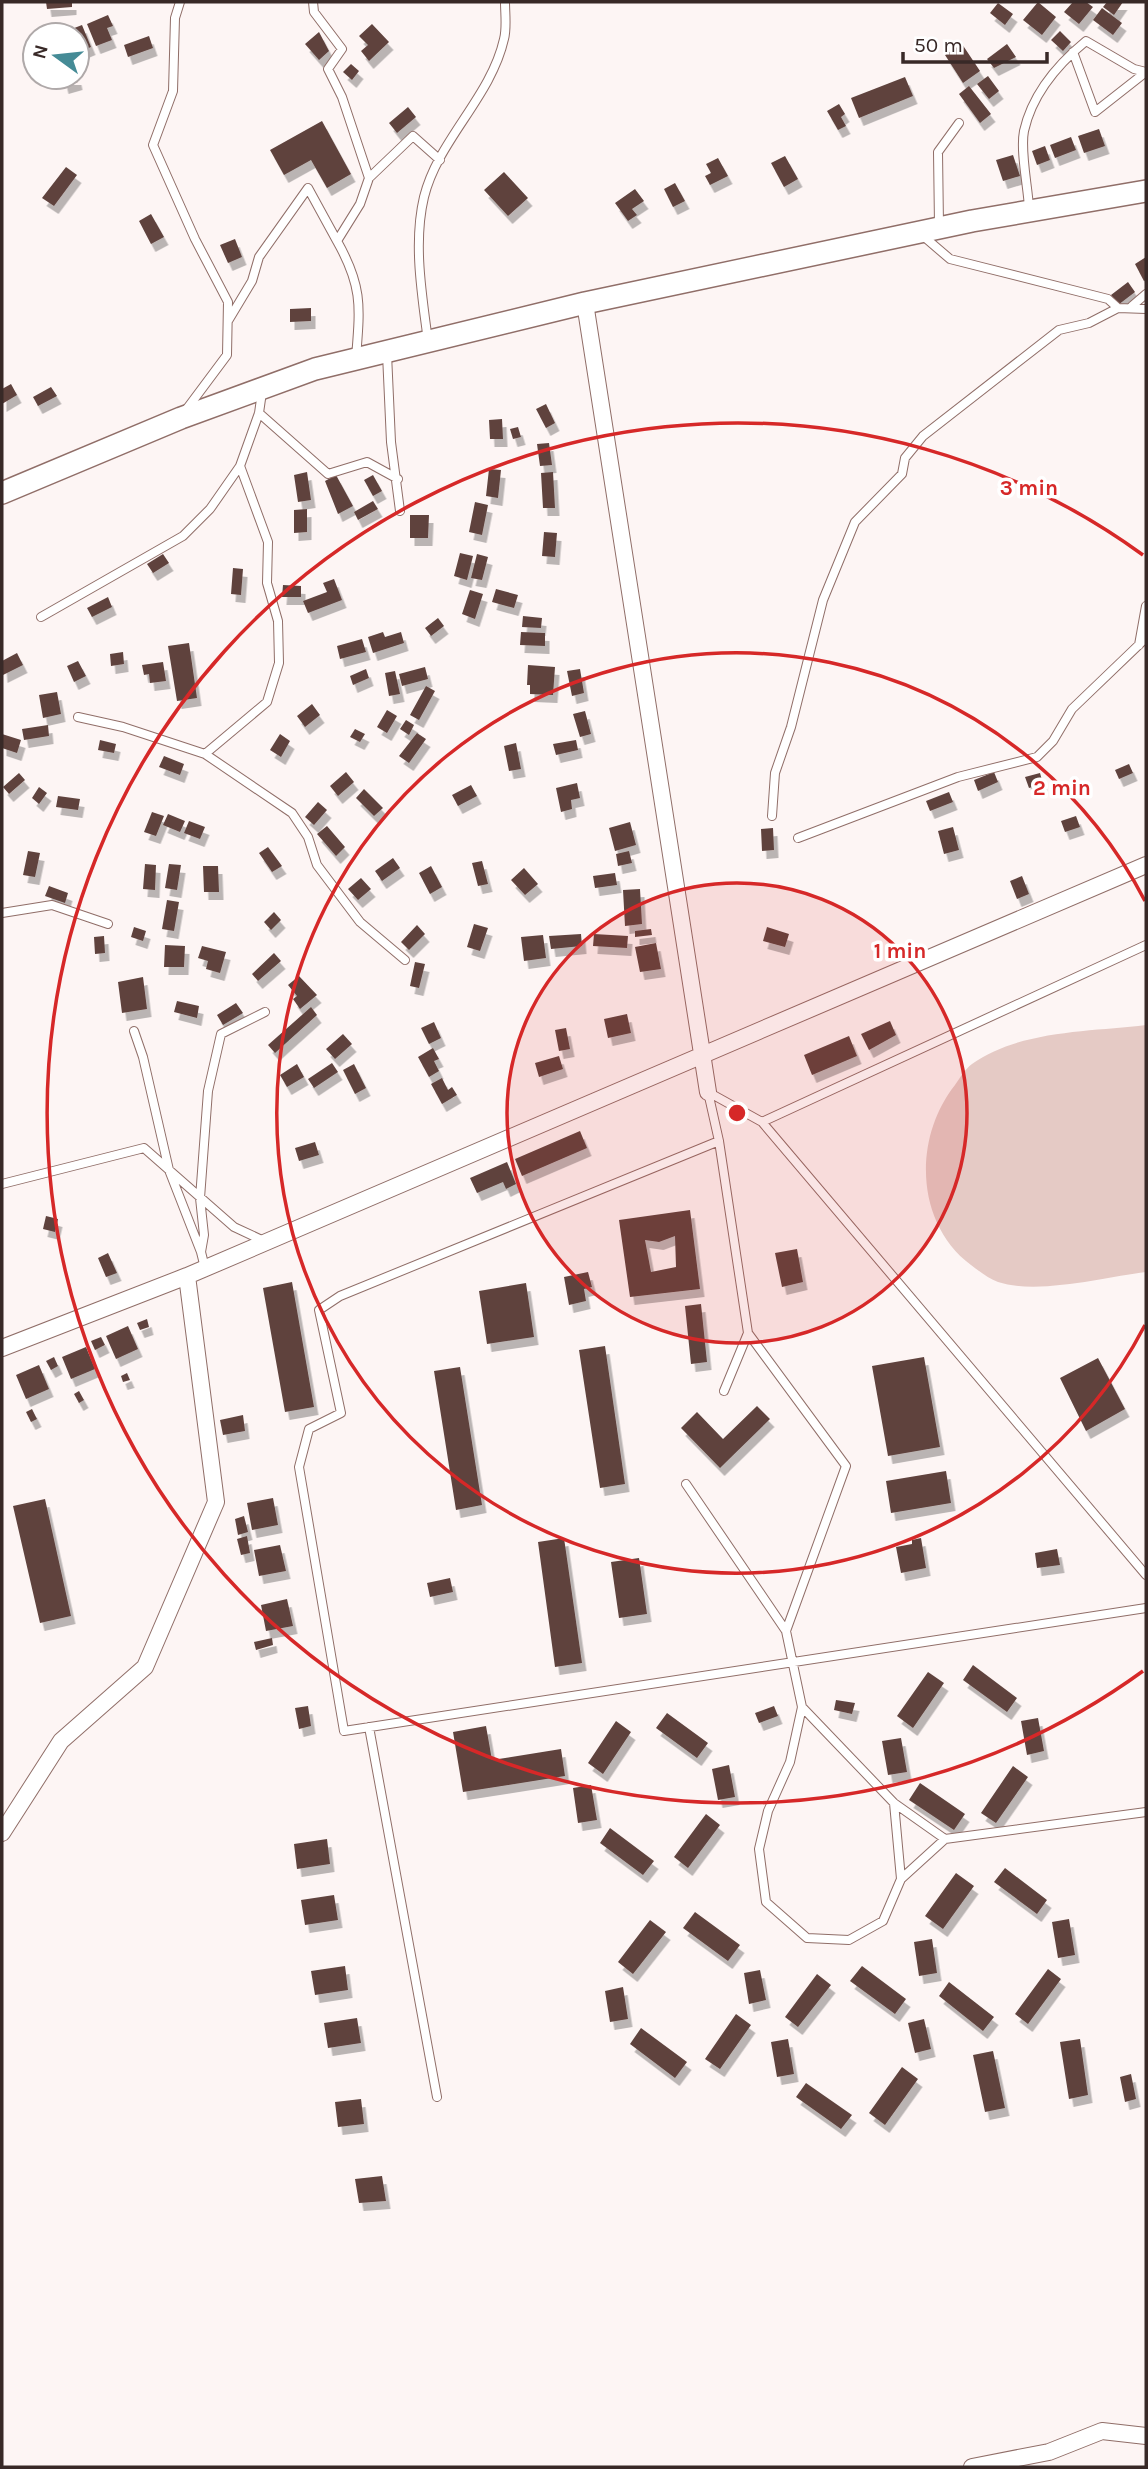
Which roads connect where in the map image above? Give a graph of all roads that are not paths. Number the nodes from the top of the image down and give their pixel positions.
1 (180, 2) edge
2 (313, 2) edge
3 (505, 2) edge
4 (1073, 52) junction
5 (1146, 72) edge
6 (959, 123) dead end
7 (440, 160) junction
8 (369, 178) junction
9 (1146, 191) edge
10 (1030, 211) junction
11 (929, 230) junction
12 (337, 242) junction
13 (1146, 294) edge
14 (585, 303) junction
15 (1132, 306) junction
16 (1118, 308) junction
17 (1146, 309) edge
18 (227, 323) junction
19 (428, 341) junction
20 (387, 351) junction
21 (356, 359) junction
22 (262, 389) junction
23 (258, 413) junction
24 (181, 418) junction
25 (240, 466) junction
26 (398, 478) junction
27 (2, 493) edge
28 (400, 511) dead end
29 (1146, 606) edge
30 (41, 617) dead end
31 (1146, 638) edge
32 (1139, 645) junction
33 (78, 717) dead end
34 (205, 754) junction
35 (772, 816) dead end
36 (797, 838) dead end
37 (1146, 865) edge
38 (2, 913) edge
39 (108, 924) dead end
40 (1146, 945) edge
41 (405, 960) dead end
42 (265, 1012) dead end
43 (134, 1031) dead end
44 (703, 1056) junction
45 (708, 1092) junction
46 (762, 1122) junction
47 (719, 1141) junction
48 (169, 1170) junction
49 (2, 1184) edge
50 (200, 1198) junction
51 (266, 1242) junction
52 (201, 1252) junction
53 (205, 1268) junction
54 (187, 1276) junction
55 (748, 1333) junction
56 (2, 1348) edge
57 (724, 1391) dead end
58 (686, 1485) dead end
59 (1146, 1575) edge
60 (1146, 1608) edge
61 (786, 1631) junction
62 (791, 1662) junction
63 (802, 1707) junction
64 (369, 1727) junction
65 (894, 1803) junction
66 (1146, 1812) edge
67 (2, 1833) edge
68 (945, 1839) junction
69 (901, 1879) junction
70 (438, 2097) dead end
71 (1146, 2436) edge
72 (972, 2467) edge

1 - 18 lane
2 - 8 lane
3 - 7 lane
4 - 5 lane
4 - 5 lane
4 - 10 lane
6 - 11 lane
7 - 8 lane
7 - 19 lane
8 - 12 lane
9 - 10 main road
10 - 11 main road
11 - 14 main road
11 - 16 lane
12 - 18 lane
12 - 21 lane
13 - 15 lane
14 - 19 main road
14 - 44 street
15 - 16 lane
15 - 17 lane
16 - 35 lane
18 - 24 lane
19 - 20 main road
20 - 21 main road
20 - 26 lane
21 - 22 main road
22 - 23 lane
22 - 24 main road
23 - 25 lane
23 - 26 lane
24 - 27 main road
25 - 30 lane
25 - 34 lane
26 - 28 lane
29 - 32 lane
31 - 32 lane
32 - 36 lane
33 - 34 lane
34 - 41 lane
37 - 44 street
38 - 39 lane
40 - 46 lane
42 - 50 lane
43 - 48 lane
44 - 45 street
44 - 51 street
45 - 46 lane
45 - 47 lane
46 - 59 lane
47 - 55 lane
47 - 64 lane
48 - 49 lane
48 - 50 lane
48 - 52 lane
50 - 51 lane
50 - 52 lane
51 - 53 street
52 - 53 lane
53 - 54 street
54 - 56 street
54 - 67 street
55 - 57 lane
55 - 61 lane
58 - 61 lane
60 - 62 lane
61 - 62 lane
62 - 63 lane
62 - 64 lane
63 - 65 lane
63 - 69 lane
64 - 70 lane
65 - 68 lane
65 - 69 lane
66 - 68 lane
68 - 69 lane
71 - 72 street

